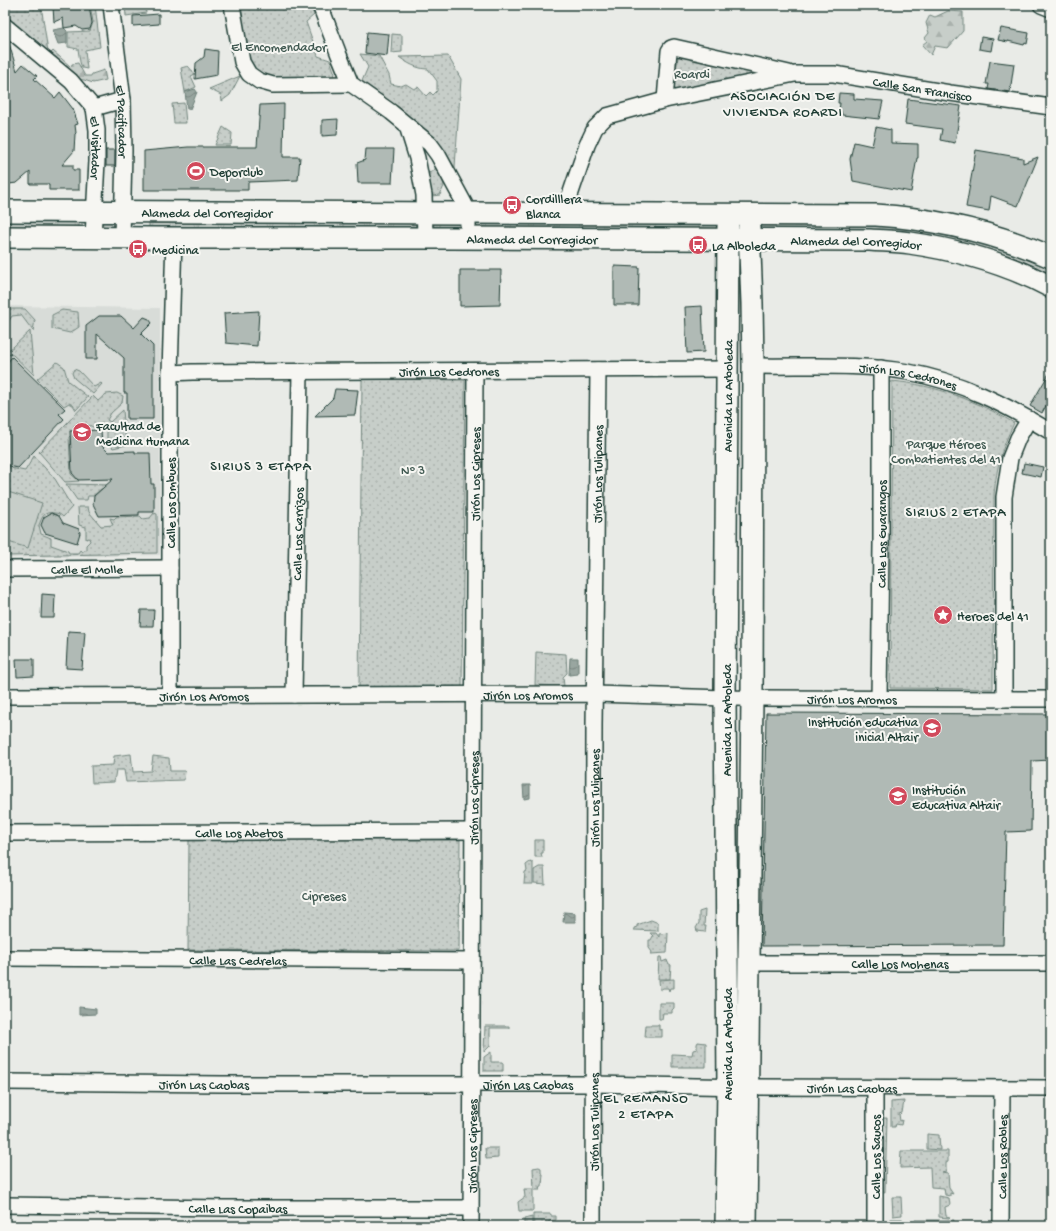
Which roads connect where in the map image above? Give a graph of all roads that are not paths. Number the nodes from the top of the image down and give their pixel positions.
1 (111, 5) edge
2 (232, 5) edge
3 (320, 5) edge
4 (1041, 5) edge
5 (1051, 9) edge
6 (5, 26) edge
7 (795, 74) junction
8 (351, 84) junction
9 (123, 100) junction
10 (665, 100) junction
11 (1051, 107) edge
12 (94, 108) junction
13 (407, 126) junction
14 (5, 211) edge
15 (123, 211) junction
16 (94, 212) junction
17 (145, 212) junction
18 (425, 212) junction
19 (468, 212) junction
20 (564, 213) junction
21 (728, 214) junction
22 (750, 214) junction
23 (5, 237) edge
24 (93, 237) junction
25 (122, 238) junction
26 (145, 238) junction
27 (174, 238) junction
28 (425, 238) junction
29 (468, 238) junction
30 (750, 239) junction
31 (729, 240) junction
32 (1051, 257) edge
33 (1051, 286) edge
34 (753, 366) junction
35 (881, 368) junction
36 (727, 369) junction
37 (598, 370) junction
38 (475, 371) junction
39 (300, 372) junction
40 (170, 373) junction
41 (1029, 419) junction
42 (1051, 432) edge
43 (170, 568) junction
44 (5, 569) edge
45 (474, 694) junction
46 (595, 694) junction
47 (170, 695) junction
48 (294, 695) junction
49 (5, 696) edge
50 (725, 698) junction
51 (752, 698) junction
52 (1004, 698) junction
53 (879, 699) junction
54 (1051, 699) edge
55 (472, 831) junction
56 (5, 833) edge
57 (5, 958) edge
58 (471, 961) junction
59 (748, 963) junction
60 (1051, 963) edge
61 (5, 1082) edge
62 (471, 1084) junction
63 (593, 1084) junction
64 (738, 1086) junction
65 (875, 1088) junction
66 (1002, 1088) junction
67 (1051, 1088) edge
68 (5, 1205) edge
69 (471, 1208) junction
70 (471, 1226) edge
71 (593, 1226) edge
72 (726, 1226) edge
73 (746, 1226) edge
74 (875, 1226) edge
75 (1001, 1226) edge

1 - 9 street, El Pacificador
2 - 8 street
3 - 8 street
4 - 5 street
6 - 12 street, El Visitador
7 - 10 street, Calle San Francisco
7 - 10 street, Calle San Francisco
7 - 11 street, Calle San Francisco
8 - 13 street
9 - 12 street
9 - 15 street, El Pacificador
10 - 20 street, Calle San Francisco
12 - 16 street, El Visitador
13 - 18 street
13 - 19 street
14 - 16 main road, Alameda del Corregidor
15 - 16 main road, Alameda del Corregidor
15 - 17 main road, Alameda del Corregidor
15 - 25 street, El Pacificador
16 - 24 street, El Visitador
17 - 18 main road, Alameda del Corregidor
17 - 26 main road
18 - 19 main road, Alameda del Corregidor
18 - 28 street
19 - 20 main road, Alameda del Corregidor
19 - 29 street
20 - 21 main road, Alameda del Corregidor
21 - 22 main road, Alameda del Corregidor
21 - 31 main road, Avenida La Arboleda
22 - 30 main road, Avenida La Arboleda
22 - 32 main road, Alameda del Corregidor
23 - 24 main road, Alameda del Corregidor
24 - 25 main road, Alameda del Corregidor
25 - 26 main road, Alameda del Corregidor
26 - 27 main road, Alameda del Corregidor
27 - 28 main road, Alameda del Corregidor
27 - 40 street, Calle Los Ombues
28 - 29 main road, Alameda del Corregidor
29 - 31 main road, Alameda del Corregidor
30 - 31 main road, Alameda del Corregidor
30 - 33 main road, Alameda del Corregidor
30 - 34 main road, Avenida La Arboleda
31 - 36 main road, Avenida La Arboleda
34 - 35 street, Jirón Los Cedrones
34 - 51 main road, Avenida La Arboleda
35 - 41 street, Jirón Los Cedrones
35 - 53 street, Calle Los Guarangos
36 - 37 street, Jirón Los Cedrones
36 - 50 main road, Avenida La Arboleda
37 - 38 street, Jirón Los Cedrones
37 - 46 street, Jirón Los Tulipanes
38 - 39 street, Jirón Los Cedrones
38 - 45 street, Jirón Los Cipreses
39 - 40 street, Jirón Los Cedrones
39 - 48 street, Calle Los Carrizos
40 - 43 street, Calle Los Ombues
41 - 42 street, Jirón Los Cedrones
41 - 52 street
43 - 44 street, Calle El Molle
43 - 47 street, Calle Los Ombues
45 - 46 street, Jirón Los Aromos
45 - 48 street, Jirón Los Aromos
45 - 55 street, Jirón Los Cipreses
46 - 50 street, Jirón Los Aromos
46 - 63 street, Jirón Los Tulipanes
47 - 48 street, Jirón Los Aromos
47 - 49 street, Jirón Los Aromos
50 - 51 street, Jirón Los Aromos
50 - 64 main road, Avenida La Arboleda
51 - 53 street, Jirón Los Aromos
51 - 59 main road, Avenida La Arboleda
52 - 53 street, Jirón Los Aromos
52 - 54 street, Jirón Los Aromos
55 - 56 street, Calle Los Abetos
55 - 58 street, Jirón Los Cipreses
57 - 58 street, Calle Las Cedrelas
58 - 62 street, Jirón Los Cipreses
59 - 60 street, Calle Los Mohenas
59 - 64 main road, Avenida La Arboleda
61 - 62 street, Jirón Las Caobas
62 - 63 street, Jirón Las Caobas
62 - 69 street, Jirón Los Cipreses
63 - 64 street, Jirón Las Caobas
63 - 71 street, Jirón Los Tulipanes
64 - 65 street, Jirón Las Caobas
64 - 72 main road, Avenida La Arboleda
64 - 73 main road, Avenida La Arboleda
65 - 66 street, Jirón Las Caobas
65 - 74 street, Calle Los Saucos
66 - 67 street, Jirón Las Caobas
66 - 75 street, Calle Los Robles
68 - 69 street, Calle Las Copaibas
69 - 70 street, Jirón Los Cipreses

